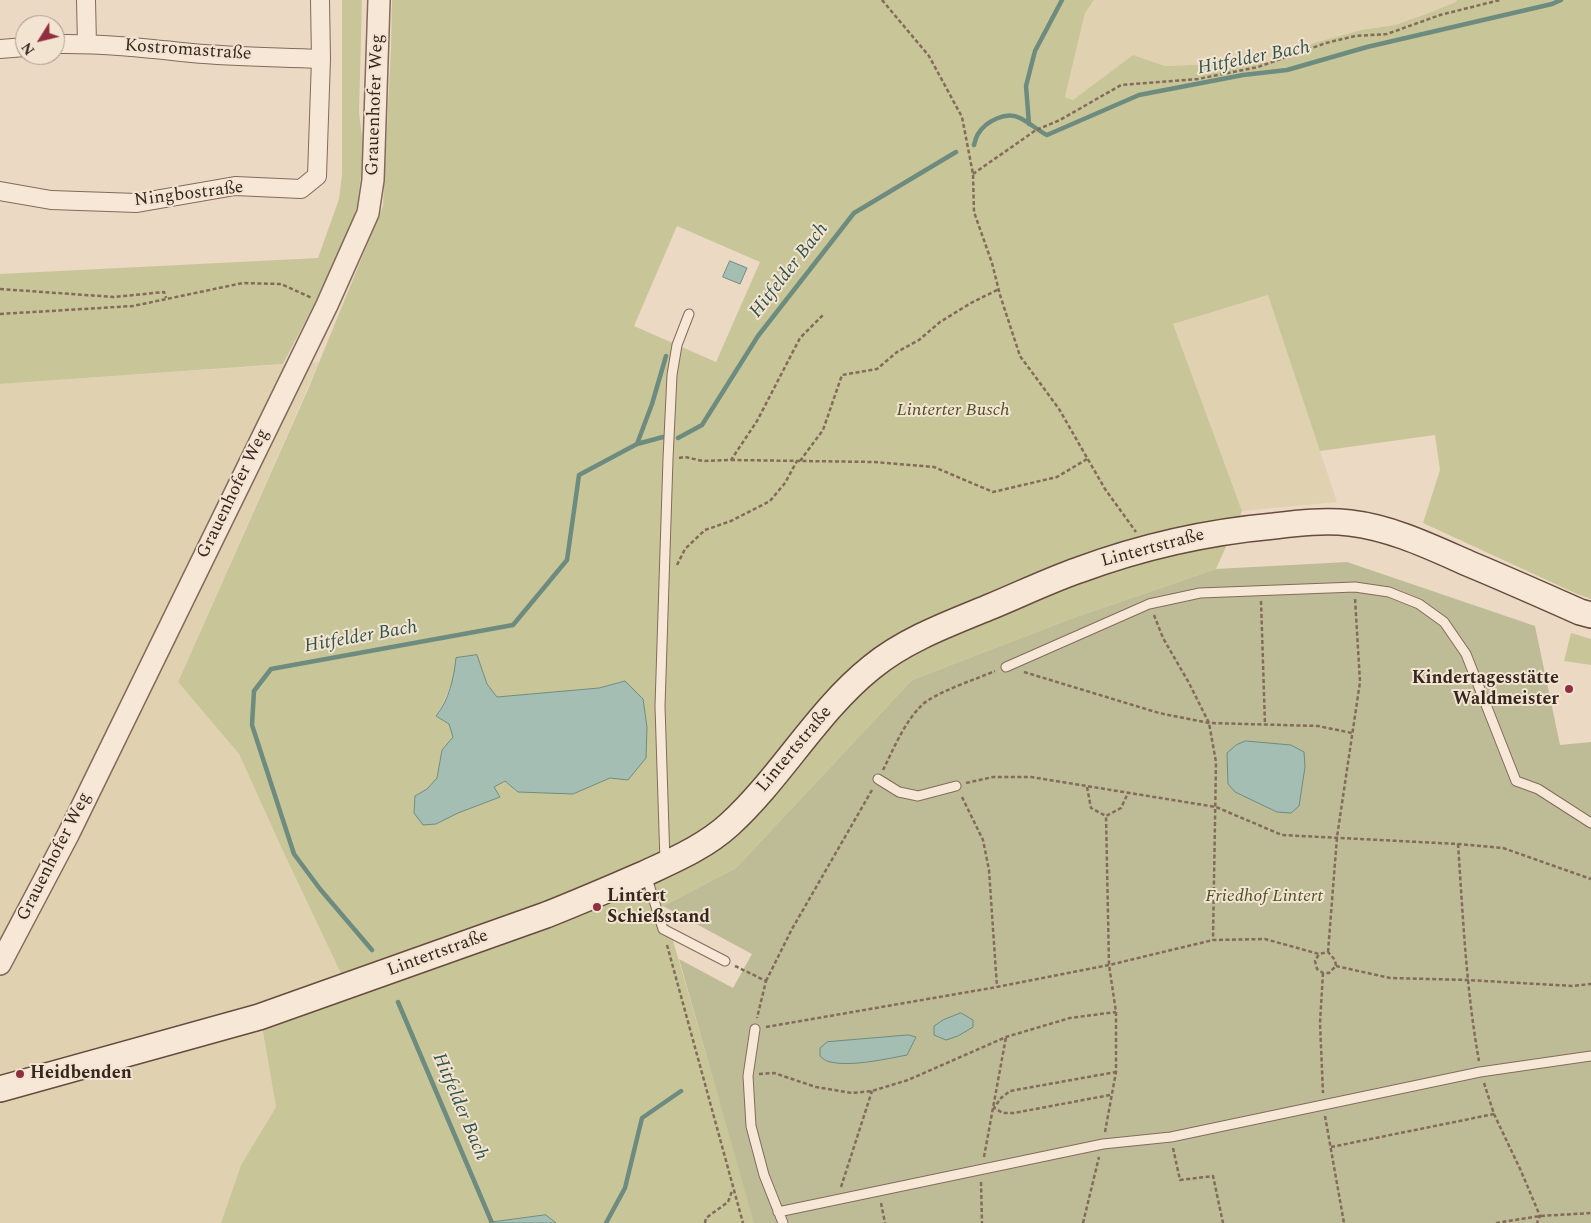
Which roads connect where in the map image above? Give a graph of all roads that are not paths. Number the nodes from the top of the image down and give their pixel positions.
1 (86, 0) edge
2 (320, 0) edge
3 (379, 0) edge
4 (65, 44) edge
5 (87, 44) junction
6 (15, 48) edge
7 (0, 49) edge
8 (321, 59) junction
9 (0, 191) edge
10 (688, 314) dead end
11 (1591, 615) edge
12 (1006, 667) road end
13 (1507, 776) dead end
14 (878, 778) road end
15 (1516, 781) junction
16 (956, 786) road end
17 (1591, 823) edge
18 (655, 869) junction
19 (725, 961) road end
20 (0, 964) edge
21 (755, 1029) road end
22 (1591, 1056) edge
23 (0, 1089) edge
24 (778, 1212) junction
25 (783, 1223) edge

1 - 5 street
2 - 8 street, Ningbostraße
3 - 20 street, Grauenhofer Weg
4 - 5 street, Kostromastraße
5 - 8 street, Kostromastraße
6 - 7 street
8 - 9 street, Ningbostraße
10 - 18 lane
11 - 18 main road, Lintertstraße
12 - 15 lane
13 - 15 lane
14 - 16 lane
15 - 17 lane
18 - 19 lane
18 - 23 main road, Lintertstraße
21 - 24 lane
22 - 24 lane
24 - 25 lane

